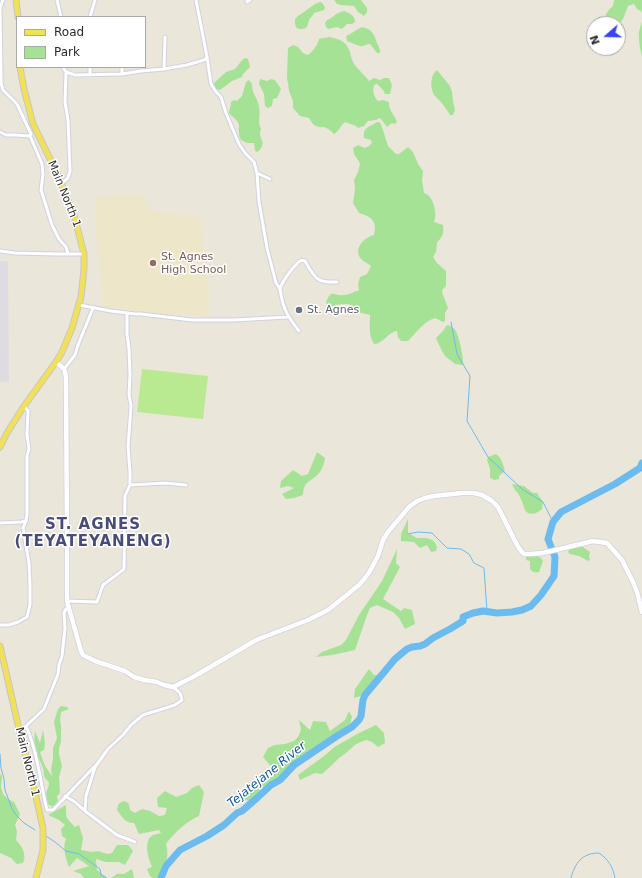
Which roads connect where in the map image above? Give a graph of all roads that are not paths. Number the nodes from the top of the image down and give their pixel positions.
1 (3, 0) edge
2 (16, 0) edge
3 (57, 0) edge
4 (95, 0) edge
5 (196, 0) edge
6 (247, 0) edge
7 (250, 0) edge
8 (18, 16) edge
9 (61, 16) edge
10 (90, 16) edge
11 (165, 37) dead end
12 (207, 57) junction
13 (20, 68) edge
14 (64, 68) edge
15 (90, 68) edge
16 (122, 68) edge
17 (164, 69) junction
18 (66, 72) junction
19 (90, 74) junction
20 (122, 74) junction
21 (0, 79) edge
22 (0, 132) edge
23 (30, 136) junction
24 (257, 173) junction
25 (270, 179) dead end
26 (61, 184) junction
27 (0, 252) edge
28 (68, 254) junction
29 (84, 254) junction
30 (337, 282) dead end
31 (280, 289) junction
32 (79, 305) junction
33 (93, 308) junction
34 (127, 313) junction
35 (288, 317) junction
36 (299, 331) dead end
37 (56, 362) junction
38 (64, 369) junction
39 (24, 406) junction
40 (0, 447) edge
41 (130, 485) junction
42 (186, 485) dead end
43 (26, 521) junction
44 (0, 523) edge
45 (67, 601) junction
46 (68, 608) junction
47 (642, 612) edge
48 (0, 625) edge
49 (0, 646) edge
50 (173, 687) junction
51 (26, 726) junction
52 (19, 730) junction
53 (95, 767) junction
54 (66, 796) junction
55 (85, 811) junction
56 (135, 842) dead end
57 (36, 878) edge

1 - 21 street
2 - 8 main road
3 - 9 street
4 - 10 street
5 - 12 street
6 - 7 street
11 - 17 street
12 - 17 street
12 - 24 street
13 - 26 main road, Main North 1
14 - 18 street
15 - 19 street
16 - 20 street
17 - 20 street
18 - 19 street
18 - 26 street
19 - 20 street
21 - 23 street
22 - 23 street
23 - 28 street
24 - 25 street
24 - 31 street
26 - 29 main road, Main North 1
27 - 28 street
28 - 29 street
29 - 32 main road, Main North 1
30 - 31 street
31 - 35 street
32 - 33 street
32 - 37 main road, Main North 1
33 - 34 street
33 - 38 street
34 - 35 street
34 - 41 street
35 - 36 street
37 - 38 street
37 - 39 main road, Main North 1
38 - 45 street
39 - 40 main road, Main North 1
39 - 43 street
41 - 42 street
41 - 45 street
43 - 44 street
43 - 48 street
45 - 46 street
46 - 50 street
46 - 51 street
47 - 50 street
49 - 52 main road, Main North 1
50 - 53 street
51 - 52 street
51 - 54 street
52 - 57 main road, Main North 1
53 - 54 street
53 - 55 street
54 - 55 street
55 - 56 street

